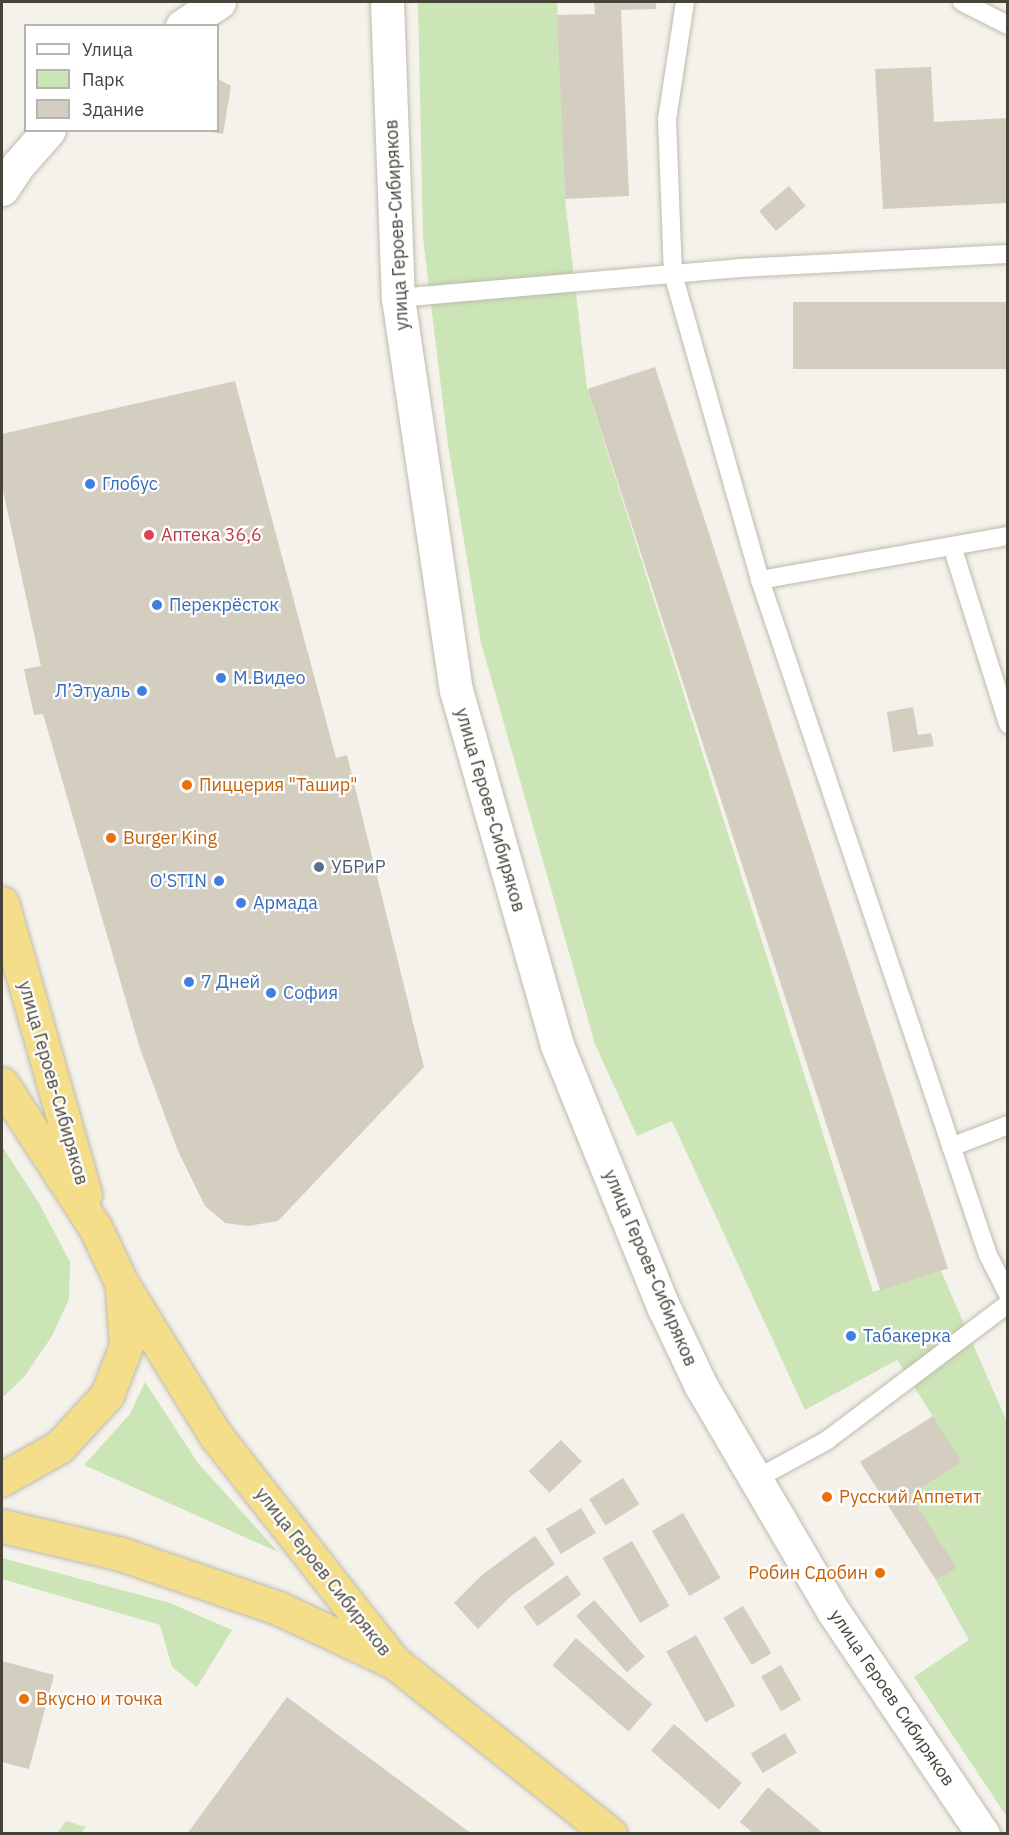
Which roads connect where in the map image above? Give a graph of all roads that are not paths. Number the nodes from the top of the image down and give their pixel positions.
1 (219, 2) edge
2 (387, 2) edge
3 (685, 2) edge
4 (962, 2) edge
5 (185, 24) edge
6 (1008, 25) edge
7 (48, 132) edge
8 (2, 189) edge
9 (1008, 254) edge
10 (673, 274) junction
11 (398, 298) junction
12 (1008, 536) edge
13 (952, 546) junction
14 (760, 580) junction
15 (1008, 724) edge
16 (2, 903) edge
17 (2, 1084) edge
18 (1008, 1125) edge
19 (951, 1147) junction
20 (95, 1227) junction
21 (122, 1284) junction
22 (1008, 1294) edge
23 (1008, 1304) edge
24 (2, 1479) edge
25 (756, 1479) junction
26 (2, 1526) edge
27 (803, 1561) joint
28 (394, 1662) junction
29 (610, 1833) edge
30 (983, 1833) edge

1 - 5 street
2 - 11 street, улица Героев-Сибиряков
3 - 10 lane
4 - 6 lane
7 - 8 street
9 - 10 lane
10 - 11 lane
10 - 14 lane
11 - 25 street, улица Героев-Сибиряков
12 - 13 lane
13 - 14 lane
13 - 15 lane
14 - 19 lane
16 - 20 highway, улица Героев-Сибиряков
17 - 20 highway
18 - 19 lane
19 - 22 lane
20 - 21 highway, улица Героев Сибиряков
21 - 24 highway
21 - 28 highway, улица Героев Сибиряков
23 - 25 lane
25 - 27 street, улица Героев-Сибиряков
26 - 28 highway, улица Героев Сибиряков
27 - 30 street, улица Героев Сибиряков
28 - 29 highway

